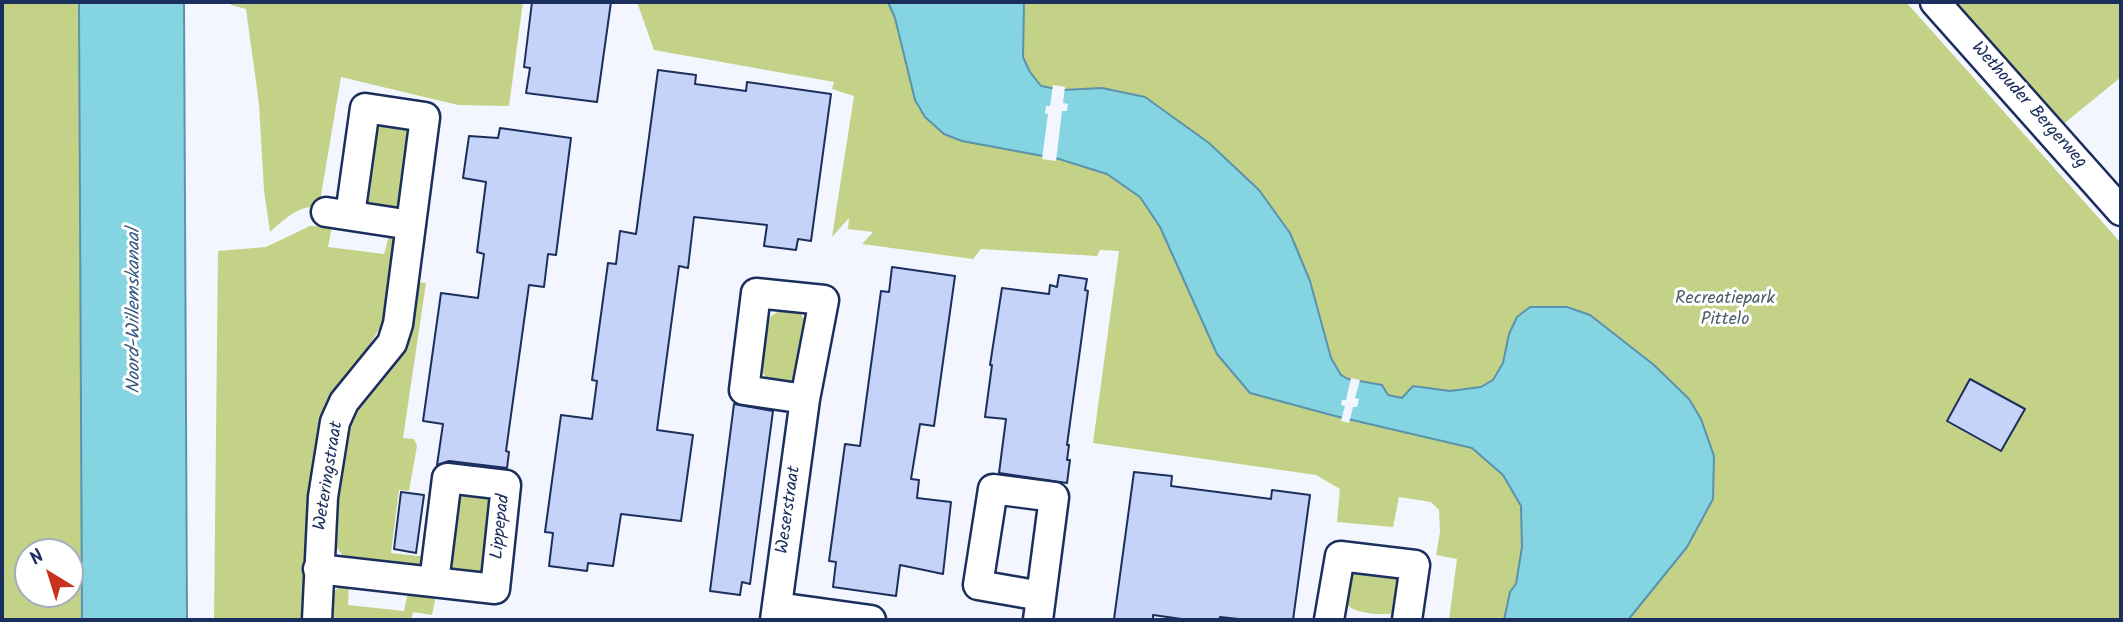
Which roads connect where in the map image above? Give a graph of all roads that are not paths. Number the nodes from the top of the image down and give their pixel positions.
1 (1935, 2) edge
2 (2121, 211) edge
3 (411, 225) junction
4 (805, 399) dead end
5 (318, 569) junction
6 (435, 582) dead end
7 (776, 614) edge
8 (317, 620) edge
9 (871, 620) edge
10 (1329, 620) edge
11 (1407, 620) edge

1 - 2 street, Wethouder Bergerweg
3 - 3 street, Weteringstraat
3 - 5 street, Weteringstraat
4 - 7 street, Weserstraat
5 - 6 street
5 - 8 street, Weteringstraat
7 - 9 street
10 - 11 street

